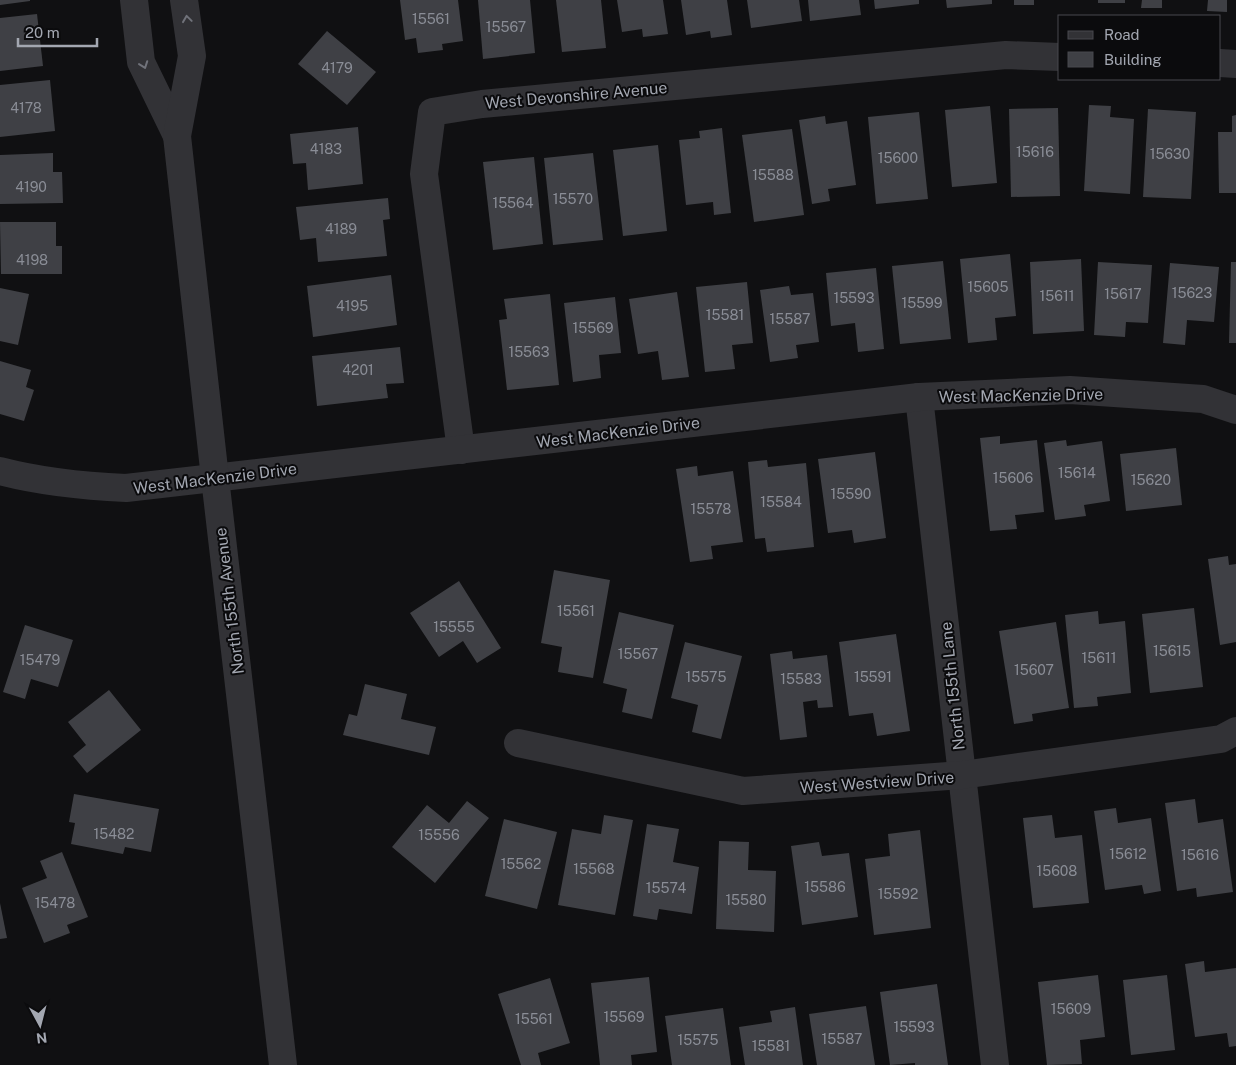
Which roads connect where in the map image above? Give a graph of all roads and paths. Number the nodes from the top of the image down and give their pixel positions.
1 (134, 0) edge
2 (184, 0) edge
3 (1058, 57) edge
4 (1221, 63) edge
5 (1236, 64) edge
6 (177, 136) junction
7 (919, 397) junction
8 (1236, 410) edge
9 (461, 450) junction
10 (0, 471) edge
11 (215, 478) junction
12 (1236, 731) edge
13 (518, 743) dead end
14 (962, 775) junction
15 (283, 1065) edge
16 (995, 1065) edge

1 -> 6 street, North 155th Avenue
6 -> 2 street, North 155th Avenue
3 - 9 street, West Devonshire Avenue
4 - 5 street
6 - 11 street, North 155th Avenue
7 - 8 street, West MacKenzie Drive
7 - 9 street, West MacKenzie Drive
7 - 14 street, North 155th Lane
9 - 11 street, West MacKenzie Drive
10 - 11 street, West MacKenzie Drive
11 - 15 street, North 155th Avenue
12 - 14 street, West Westview Drive
13 - 14 street, West Westview Drive
14 - 16 street, North 155th Lane

